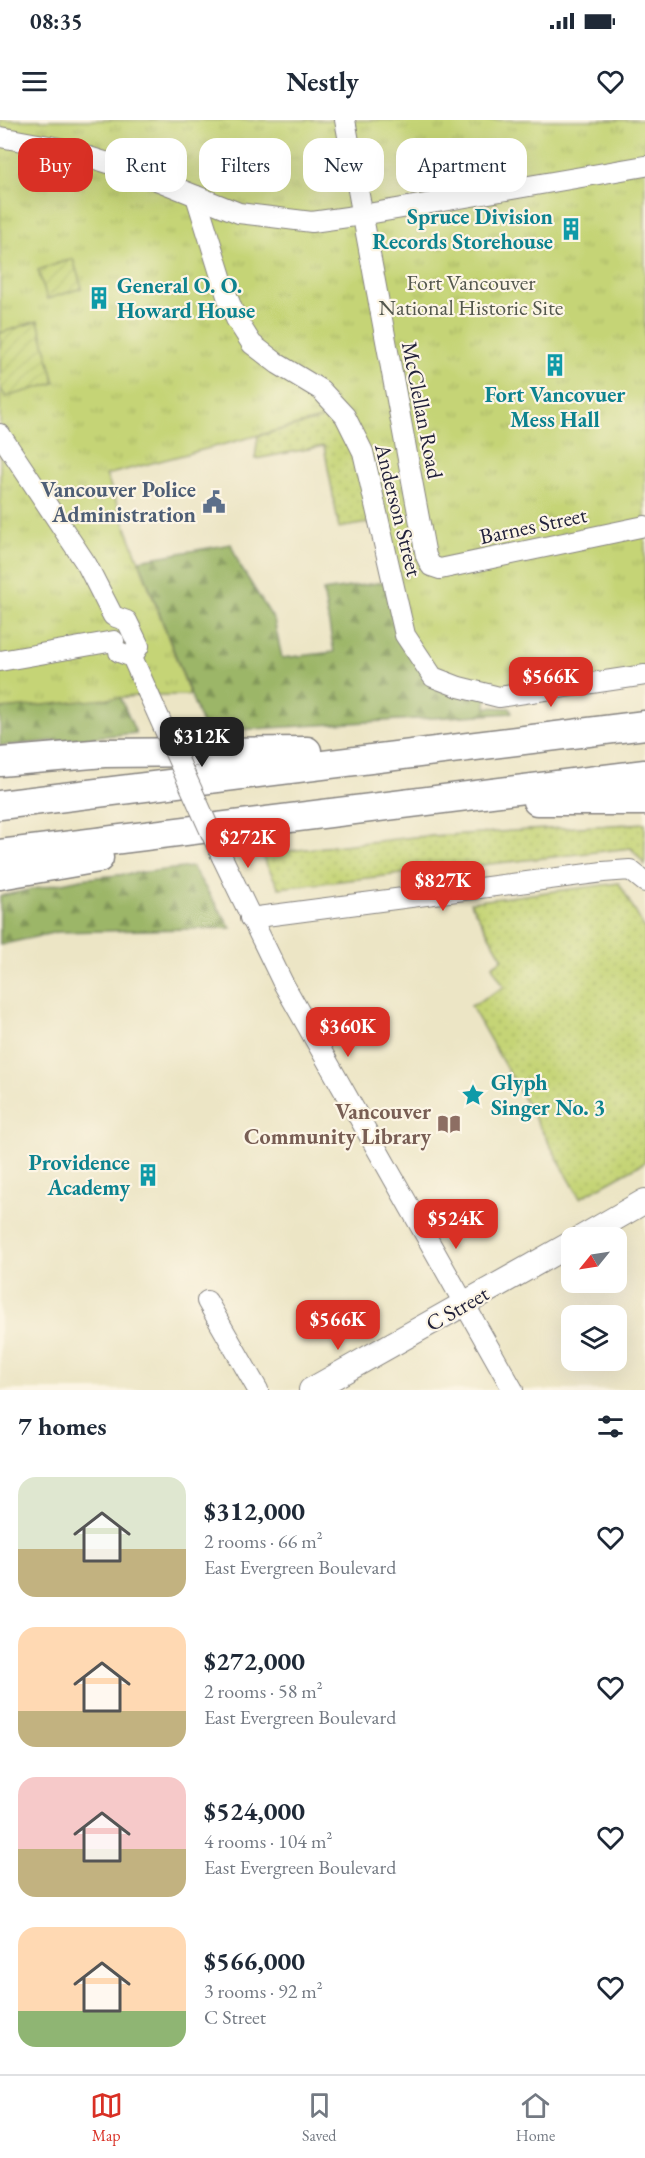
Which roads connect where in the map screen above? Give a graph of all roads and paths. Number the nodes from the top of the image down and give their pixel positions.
1 (345, 120) edge
2 (0, 137) edge
3 (645, 166) edge
4 (196, 196) junction
5 (362, 215) junction
6 (0, 434) edge
7 (645, 526) edge
8 (431, 566) joint
9 (113, 616) junction
10 (114, 641) junction
11 (132, 657) junction
12 (0, 661) edge
13 (645, 675) edge
14 (645, 725) edge
15 (447, 750) junction
16 (0, 762) edge
17 (645, 774) edge
18 (442, 799) junction
19 (645, 801) edge
20 (0, 805) edge
21 (250, 823) junction
22 (0, 854) edge
23 (0, 875) edge
24 (644, 881) edge
25 (250, 918) junction
26 (645, 1201) edge
27 (599, 1227) edge
28 (561, 1249) edge
29 (207, 1301) dead end
30 (464, 1303) junction
31 (258, 1390) edge
32 (311, 1390) edge
33 (513, 1390) edge

1 - 5 street, McClellan Road
2 - 4 street
3 - 5 street
4 - 5 street
4 - 13 street, Anderson Street
5 - 8 street, McClellan Road
6 - 9 street
7 - 8 street, Barnes Street
9 - 10 street
9 - 11 street
10 - 11 street
10 - 12 street
11 - 25 street, bridge
14 - 15 highway
15 - 16 highway
15 - 20 highway
17 - 18 highway
18 - 19 highway
18 - 21 highway
21 - 22 highway
21 - 23 highway
24 - 25 street
25 - 30 street
26 - 27 main road
28 - 30 main road, C Street
29 - 31 street
30 - 32 main road, C Street
30 - 33 street

